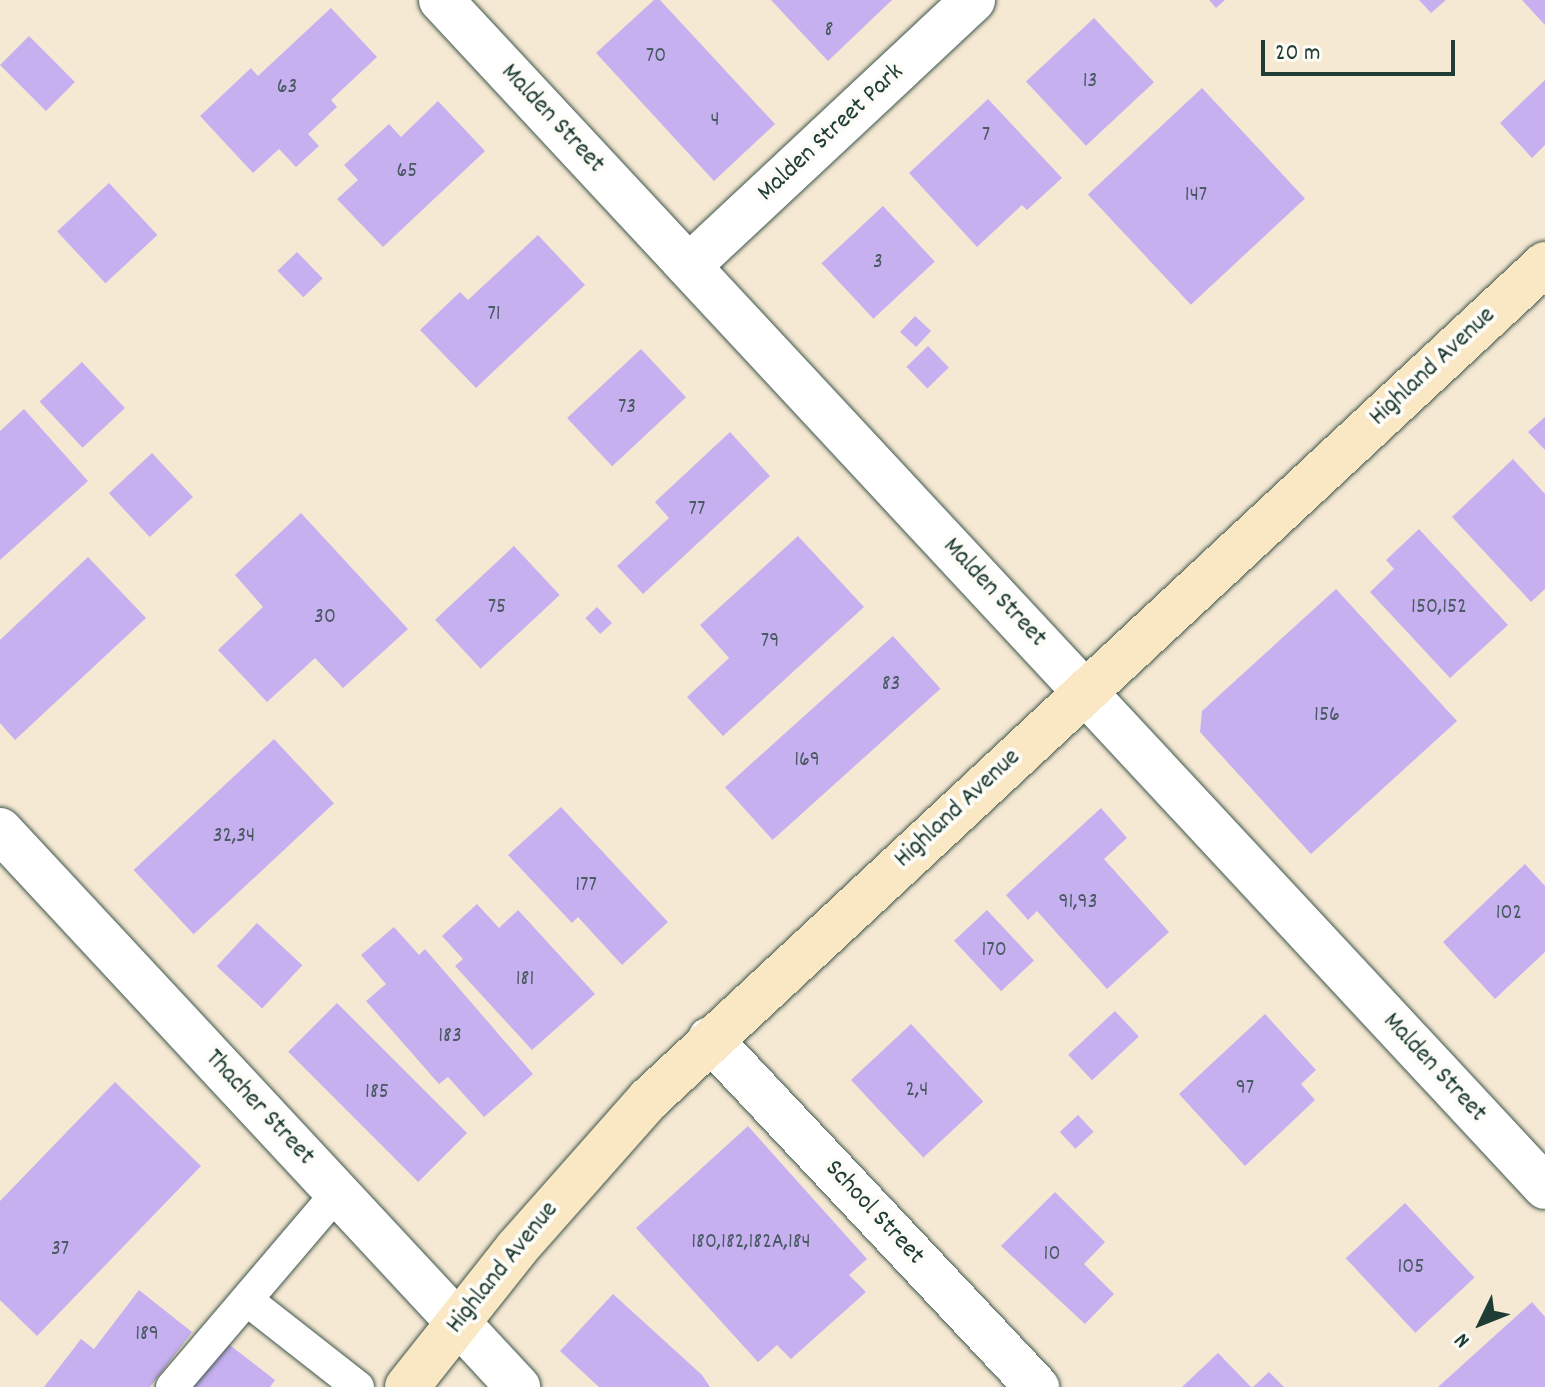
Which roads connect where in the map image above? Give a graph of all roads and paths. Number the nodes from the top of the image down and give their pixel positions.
1 (441, 0) edge
2 (973, 0) edge
3 (1545, 264) edge
4 (689, 266) junction
5 (1085, 692) junction
6 (0, 830) edge
7 (710, 1039) junction
8 (1545, 1187) edge
9 (337, 1193) junction
10 (247, 1300) junction
11 (459, 1323) junction
12 (172, 1387) edge
13 (358, 1387) edge
14 (407, 1387) edge
15 (518, 1387) edge
16 (1037, 1387) edge

1 - 4 street, Malden Street
2 - 4 street, Malden Street Park
3 - 5 main road, Highland Avenue
4 - 5 street, Malden Street
5 - 7 main road, Highland Avenue
5 - 8 street, Malden Street
6 - 9 street, Thacher Street
7 - 11 main road, Highland Avenue
7 - 16 street, School Street
9 - 10 lane
9 - 11 street, Thacher Street
10 - 12 lane
10 - 13 lane
11 - 14 main road, Highland Avenue
11 - 15 street, Thacher Street

